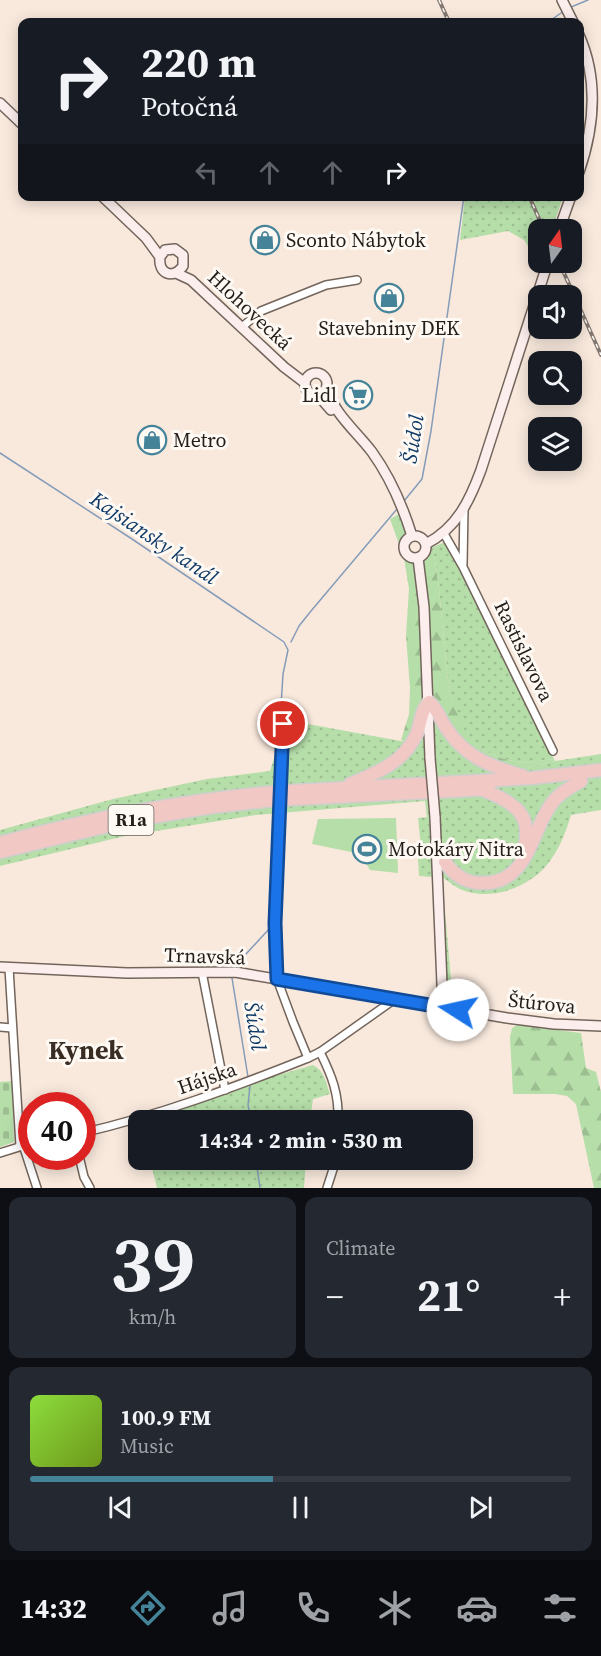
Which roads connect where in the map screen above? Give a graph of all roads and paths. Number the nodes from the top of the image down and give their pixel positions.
1 (584, 48) edge
2 (0, 104) edge
3 (18, 120) edge
4 (584, 155) edge
5 (107, 201) edge
6 (569, 201) edge
7 (563, 219) edge
8 (146, 238) junction
9 (168, 249) junction
10 (160, 257) junction
11 (180, 269) junction
12 (544, 273) edge
13 (357, 280) dead end
14 (242, 327) junction
15 (307, 379) junction
16 (327, 388) junction
17 (318, 395) junction
18 (401, 505) junction
19 (464, 509) junction
20 (443, 532) junction
21 (412, 536) junction
22 (430, 542) junction
23 (418, 558) junction
24 (463, 567) junction
25 (421, 570) junction
26 (429, 702) junction
27 (283, 724) dead end
28 (554, 751) dead end
29 (601, 770) edge
30 (532, 778) junction
31 (601, 779) edge
32 (581, 781) junction
33 (341, 788) junction
34 (483, 790) junction
35 (292, 795) junction
36 (266, 797) junction
37 (0, 843) edge
38 (0, 852) edge
39 (441, 865) junction
40 (5, 967) edge
41 (202, 972) junction
42 (277, 979) junction
43 (395, 999) junction
44 (443, 1008) junction
45 (601, 1026) edge
46 (0, 1027) edge
47 (12, 1028) junction
48 (320, 1052) junction
49 (308, 1058) junction
50 (225, 1090) junction
51 (19, 1092) edge
52 (338, 1110) edge
53 (96, 1130) edge
54 (18, 1147) edge
55 (0, 1153) edge
56 (32, 1170) edge
57 (82, 1170) edge
58 (333, 1170) edge
59 (37, 1188) edge
60 (90, 1188) edge
61 (327, 1188) edge

1 - 4 street
2 - 3 street
5 - 8 street, Hlohovecká
6 - 7 street
8 - 9 street, Hlohovecká
8 - 10 street, Hlohovecká
9 - 10 street
9 - 11 street, Hlohovecká
10 - 11 street, Hlohovecká
11 - 14 street, Hlohovecká
12 - 19 street
13 - 14 street
14 - 15 street, Hlohovecká
15 - 16 street
15 - 17 street
16 - 17 street
16 - 18 street
17 - 18 street
18 - 21 street
19 - 20 street
19 - 24 street, Rastislavova
20 - 22 street
20 - 24 street, Rastislavova
21 - 22 street
21 - 23 street
22 - 23 street
22 - 25 street
23 - 25 street
24 - 28 street, Rastislavova
25 - 26 street
26 - 30 highway
26 - 33 highway
26 - 39 street, bridge
27 - 42 street
29 - 30 highway, R1a
30 - 33 highway, R1a
31 - 32 highway, R1a
32 - 34 highway, R1a
32 - 39 highway
33 - 35 highway, R1a
34 - 35 highway, R1a
34 - 39 highway
35 - 36 highway, R1a, bridge
36 - 37 highway, R1a
36 - 38 highway, R1a
39 - 44 street
40 - 41 street, Trnavská
40 - 47 street
41 - 42 street, Trnavská
41 - 50 street
42 - 43 street, Trnavská
42 - 49 street
43 - 44 street, Trnavská
43 - 48 street, Hájska
44 - 45 street, Štúrova
46 - 47 street
47 - 51 street
48 - 49 street, Hájska
48 - 52 street
49 - 50 street, Hájska
50 - 53 street, Hájska
54 - 55 street
56 - 59 street
57 - 60 street
58 - 61 street

